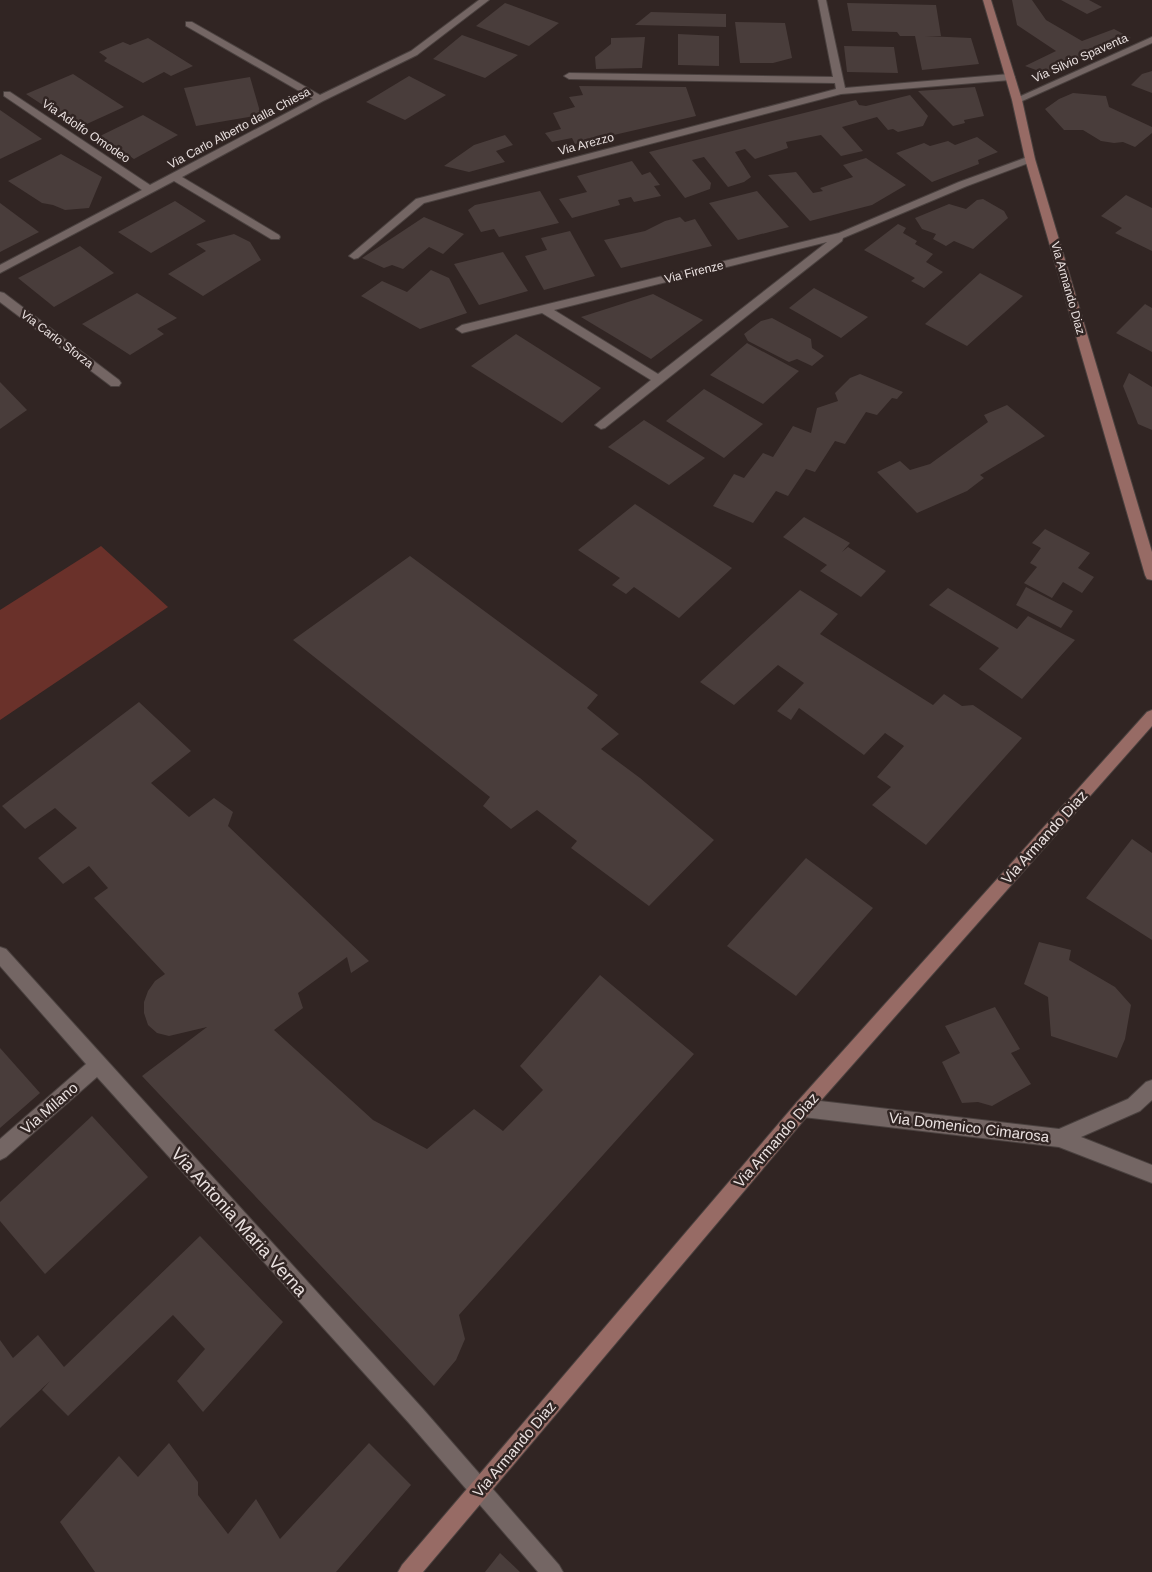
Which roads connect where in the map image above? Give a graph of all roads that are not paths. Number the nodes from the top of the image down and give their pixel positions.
1 (485, 0) edge
2 (822, 0) edge
3 (987, 0) edge
4 (189, 24) dead end
5 (1152, 40) edge
6 (569, 76) dead end
7 (1010, 77) junction
8 (839, 80) junction
9 (842, 91) junction
10 (7, 94) dead end
11 (320, 99) junction
12 (1017, 100) junction
13 (1030, 159) junction
14 (174, 177) junction
15 (150, 190) junction
16 (843, 235) junction
17 (275, 237) dead end
18 (354, 256) dead end
19 (0, 270) edge
20 (0, 296) edge
21 (544, 308) junction
22 (462, 329) dead end
23 (658, 379) junction
24 (115, 383) dead end
25 (601, 425) dead end
26 (1152, 575) edge
27 (1152, 716) edge
28 (0, 954) edge
29 (97, 1066) junction
30 (1152, 1088) edge
31 (803, 1108) junction
32 (1059, 1138) junction
33 (0, 1150) edge
34 (1152, 1174) edge
35 (480, 1488) junction
36 (409, 1572) edge
37 (552, 1572) edge

1 - 11 street, Via Carlo Alberto dalla Chiesa
2 - 8 street
3 - 7 main road, Via Armando Diaz
4 - 11 street
5 - 12 street, Via Silvio Spaventa
6 - 8 street
7 - 9 street, Via Arezzo
7 - 12 main road, Via Armando Diaz
8 - 9 street
9 - 18 street, Via Arezzo
10 - 15 street, Via Adolfo Omodeo
11 - 14 street, Via Carlo Alberto dalla Chiesa
12 - 13 main road, Via Armando Diaz
13 - 16 street, Via Firenze
13 - 26 main road, Via Armando Diaz
14 - 15 street, Via Carlo Alberto dalla Chiesa
14 - 17 street
15 - 19 street, Via Carlo Alberto dalla Chiesa
16 - 21 street, Via Firenze
16 - 23 street, Via Firenze
20 - 24 street, Via Carlo Sforza
21 - 22 street, Via Firenze
21 - 23 street
23 - 25 street, Via Firenze
27 - 31 main road, Via Armando Diaz
28 - 29 street, Via Antonia Maria Verna
29 - 33 street, Via Milano
29 - 35 street, Via Antonia Maria Verna
30 - 32 street, Via Domenico Cimarosa
31 - 32 street, Via Domenico Cimarosa
31 - 35 main road, Via Armando Diaz
32 - 34 street
35 - 36 main road, Via Armando Diaz
35 - 37 street, Via Antonia Maria Verna

